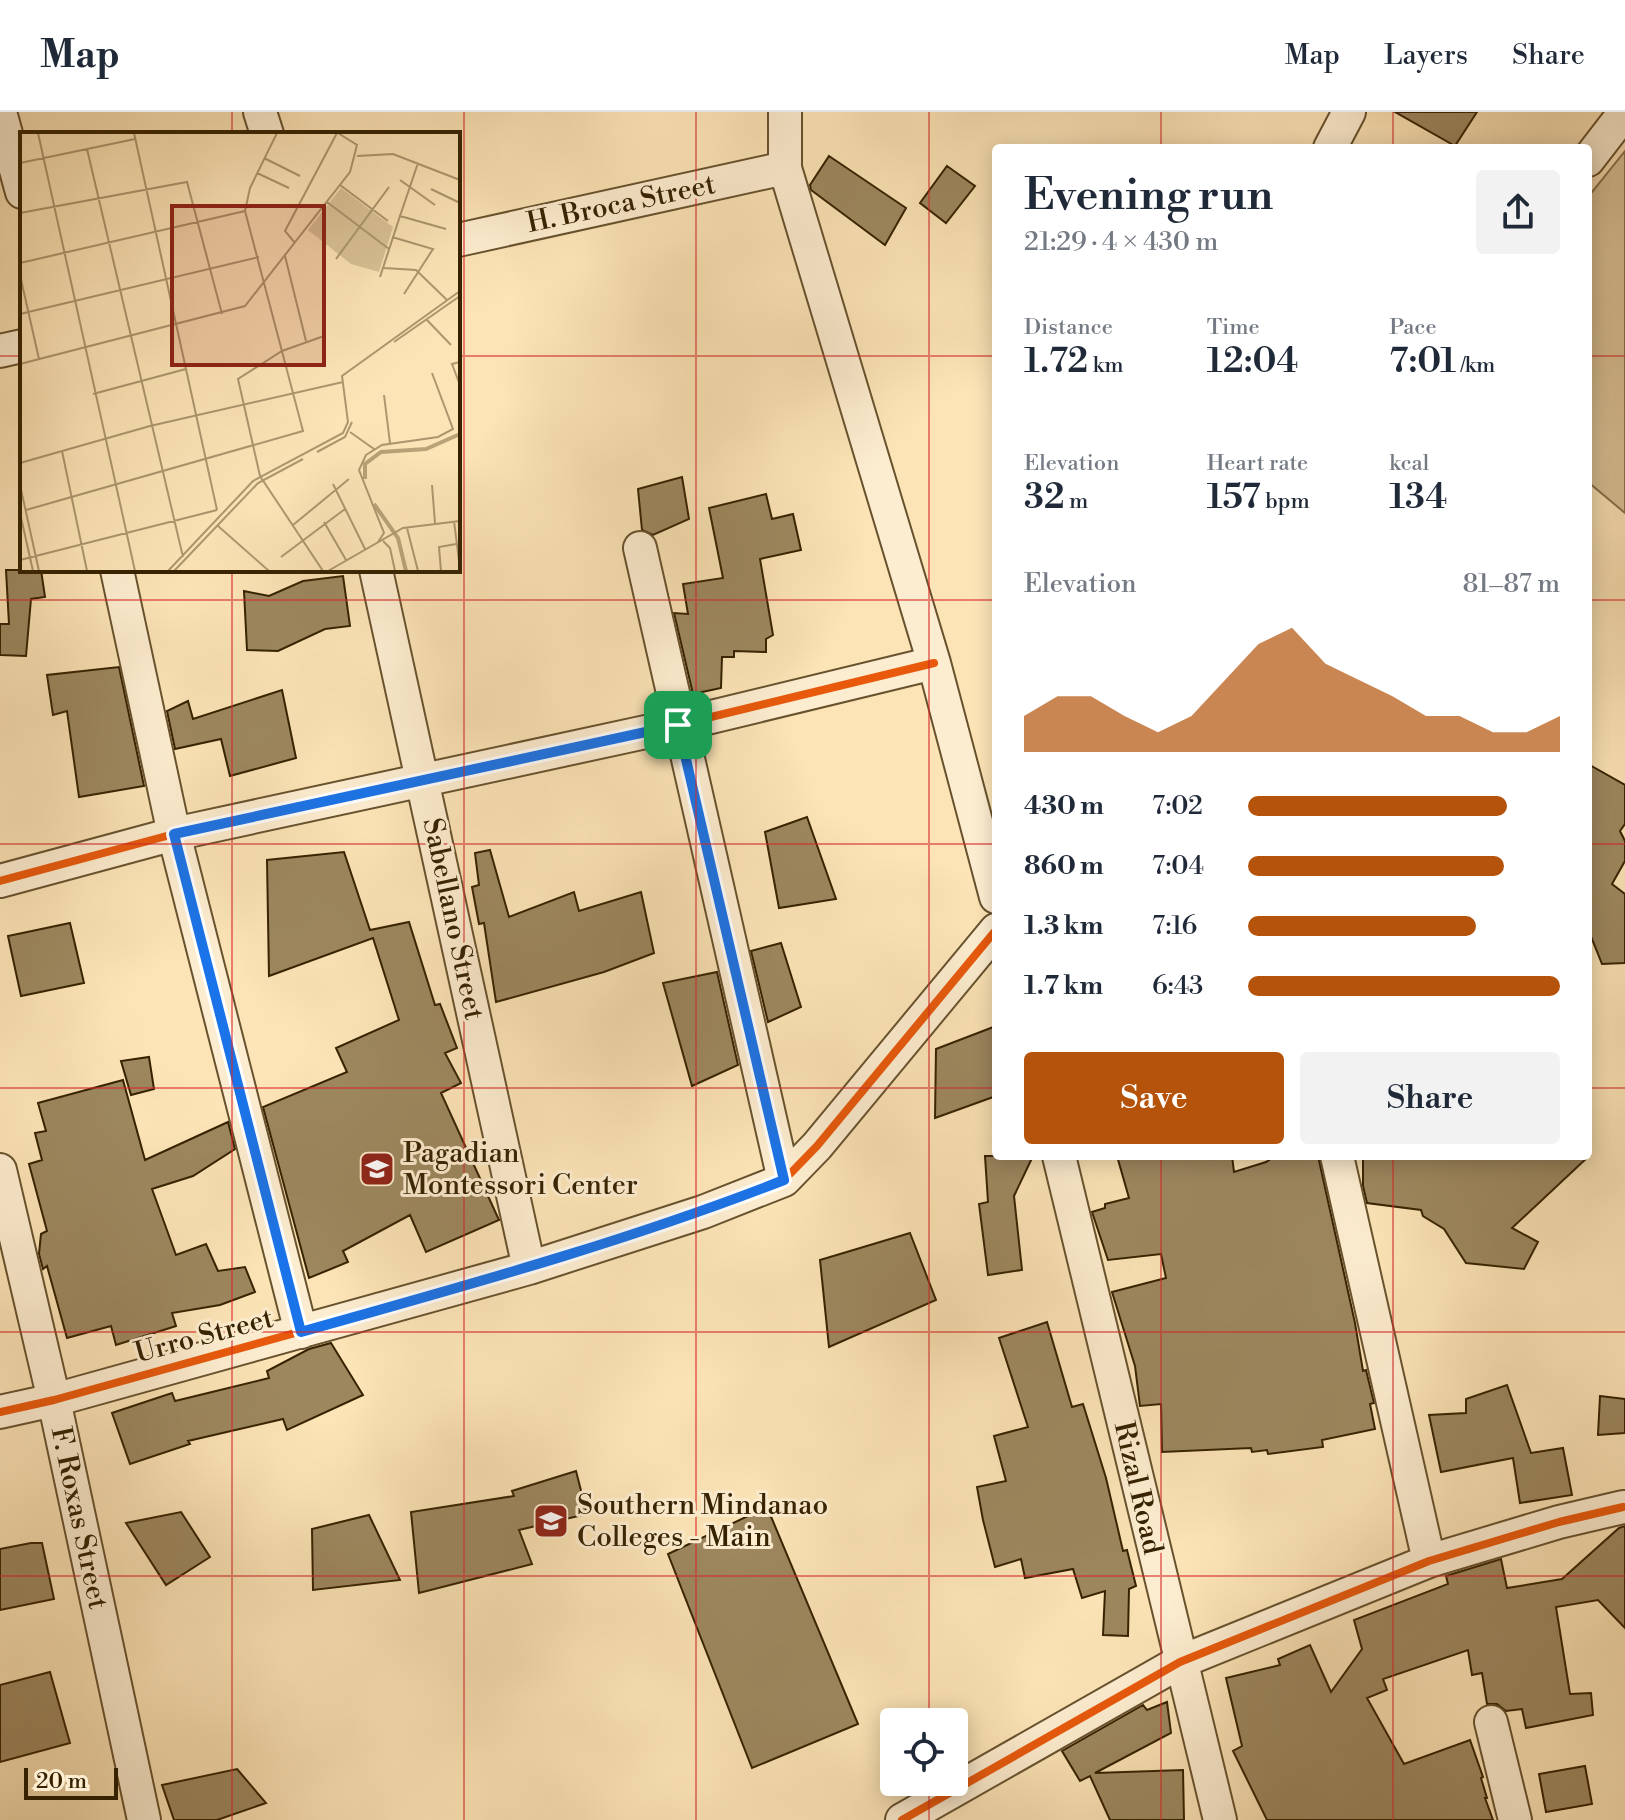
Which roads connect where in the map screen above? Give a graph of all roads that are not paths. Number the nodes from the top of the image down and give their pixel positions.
1 (0, 112) edge
2 (260, 112) edge
3 (785, 112) edge
4 (1349, 112) edge
5 (1625, 112) edge
6 (266, 132) edge
7 (1332, 144) edge
8 (1592, 155) edge
9 (785, 168) junction
10 (20, 185) edge
11 (460, 240) edge
12 (20, 346) edge
13 (0, 351) edge
14 (640, 548) dead end
15 (117, 572) edge
16 (376, 572) edge
17 (934, 663) junction
18 (678, 725) junction
19 (423, 780) junction
20 (174, 834) junction
21 (0, 881) edge
22 (992, 882) edge
23 (992, 935) edge
24 (1060, 1160) edge
25 (1338, 1160) edge
26 (0, 1170) edge
27 (784, 1180) junction
28 (529, 1268) junction
29 (301, 1332) junction
30 (54, 1400) junction
31 (0, 1412) edge
32 (1623, 1507) dead end
33 (1429, 1561) junction
34 (1180, 1662) junction
35 (1491, 1722) dead end
36 (144, 1820) edge
37 (902, 1820) edge
38 (1220, 1820) edge
39 (1515, 1820) edge

1 - 10 street
2 - 6 street
3 - 9 street
4 - 7 street
5 - 8 street
9 - 11 street, H. Broca Street
9 - 17 street
12 - 13 street
14 - 18 street
15 - 20 street
16 - 19 street, Sabellano Street
17 - 18 street
17 - 22 street
18 - 19 street
18 - 27 street
19 - 20 street
19 - 28 street, Sabellano Street
20 - 21 street
20 - 29 street
23 - 27 street
24 - 34 street, Rizal Road
25 - 33 street
26 - 30 street, F. Roxas Street
27 - 28 street, Urro Street
28 - 29 street, Urro Street
29 - 30 street, Urro Street
30 - 31 street, Urro Street
30 - 36 street, F. Roxas Street
32 - 33 street
33 - 34 street
34 - 37 street
34 - 38 street, Rizal Road
35 - 39 street

